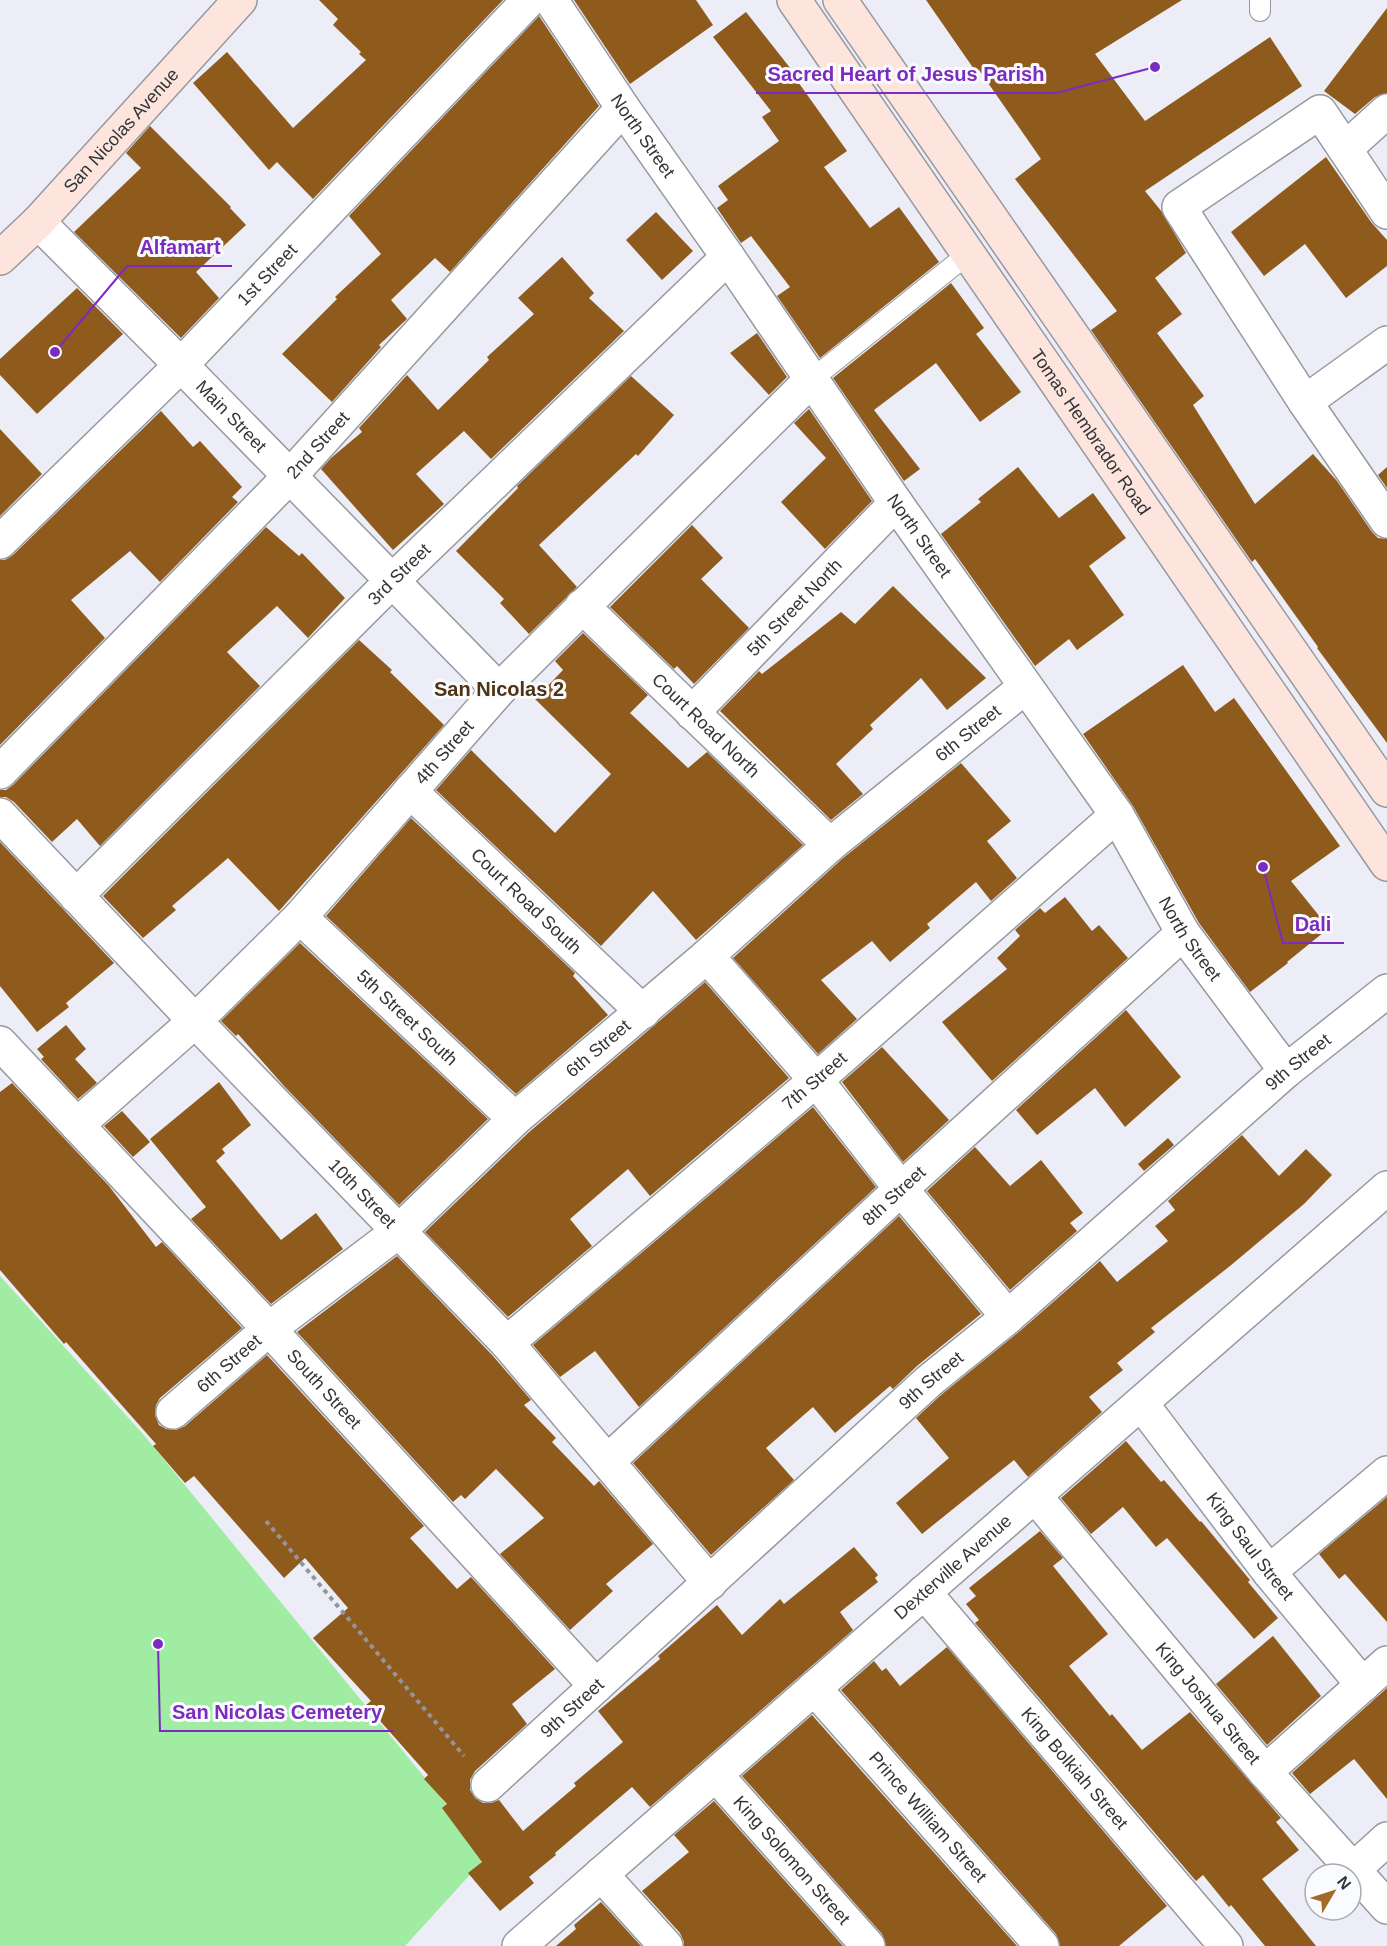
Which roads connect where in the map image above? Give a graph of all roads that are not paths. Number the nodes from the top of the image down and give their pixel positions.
1 (240, 0) edge
2 (529, 0) edge
3 (551, 0) edge
4 (794, 0) edge
5 (840, 0) edge
6 (623, 108) junction
7 (1387, 111) edge
8 (1346, 149) junction
9 (1387, 212) edge
10 (38, 222) junction
11 (968, 254) junction
12 (728, 257) junction
13 (0, 258) edge
14 (1387, 343) edge
15 (181, 364) junction
16 (811, 380) junction
17 (1305, 402) junction
18 (290, 476) junction
19 (896, 504) junction
20 (1387, 521) edge
21 (0, 542) edge
22 (392, 581) junction
23 (582, 606) junction
24 (1025, 687) junction
25 (499, 690) junction
26 (692, 713) junction
27 (0, 772) edge
28 (1387, 790) edge
29 (410, 791) junction
30 (0, 815) edge
31 (1117, 815) junction
32 (830, 845) junction
33 (1387, 864) edge
34 (76, 896) junction
35 (300, 917) junction
36 (1183, 933) junction
37 (707, 956) junction
38 (1387, 991) edge
39 (643, 1012) junction
40 (195, 1021) junction
41 (0, 1043) edge
42 (1286, 1071) junction
43 (816, 1080) junction
44 (515, 1119) junction
45 (77, 1125) junction
46 (1387, 1188) edge
47 (901, 1189) junction
48 (399, 1231) junction
49 (1008, 1317) junction
50 (269, 1329) junction
51 (507, 1343) junction
52 (1141, 1403) junction
53 (173, 1412) dead end
54 (608, 1461) junction
55 (1387, 1473) edge
56 (1035, 1496) junction
57 (1269, 1572) junction
58 (710, 1583) junction
59 (924, 1592) junction
60 (1387, 1663) edge
61 (1363, 1685) junction
62 (596, 1686) junction
63 (814, 1688) junction
64 (1265, 1772) junction
65 (716, 1775) junction
66 (488, 1785) road end
67 (1387, 1839) edge
68 (1348, 1862) edge
69 (1362, 1862) edge
70 (601, 1874) junction
71 (1363, 1879) edge
72 (1387, 1907) edge
73 (519, 1946) edge
74 (666, 1946) edge
75 (868, 1946) edge
76 (1042, 1946) edge
77 (1226, 1946) edge

1 - 10 street, San Nicolas Avenue
2 - 15 street, 1st Street
3 - 6 street, North Street
4 - 11 street, Tomas Hembrador Road
5 - 28 street
6 - 12 street, North Street
6 - 18 street, 2nd Street
7 - 8 street
8 - 9 street
8 - 17 street
10 - 13 street, San Nicolas Avenue
10 - 15 street, Main Street
11 - 16 lane
11 - 33 street, Tomas Hembrador Road
12 - 16 street, North Street
12 - 22 street, 3rd Street
14 - 17 street
15 - 18 street, Main Street
15 - 21 street, 1st Street
16 - 19 street, North Street
16 - 23 street, 4th Street
17 - 20 street
18 - 22 street, Main Street
18 - 27 street, 2nd Street
19 - 24 street, North Street
19 - 26 street, 5th Street North
22 - 25 street, Main Street
22 - 34 street, 3rd Street
23 - 25 street, 4th Street
23 - 26 street, Court Road North
24 - 31 street, North Street
24 - 32 street, 6th Street
25 - 29 street, 4th Street
26 - 32 street, Court Road North
29 - 35 street, 4th Street
29 - 39 street, Court Road South
30 - 34 street, 10th Street
31 - 36 street, North Street
31 - 43 street, 7th Street
32 - 37 street, 6th Street
34 - 40 street, 10th Street
35 - 40 street, 4th Street
35 - 44 street, 5th Street South
36 - 42 street, North Street
36 - 47 street, 8th Street
37 - 39 street, 6th Street
37 - 43 street
38 - 42 street, 9th Street
39 - 44 street, 6th Street
40 - 45 street, 4th Street
40 - 48 street, 10th Street
41 - 45 street, South Street
42 - 49 street, 9th Street
43 - 47 street
43 - 51 street, 7th Street
44 - 48 street, 6th Street
45 - 50 street, South Street
46 - 52 street, Dexterville Avenue
47 - 49 street
47 - 54 street, 8th Street
48 - 50 street, 6th Street
48 - 51 street, 10th Street
49 - 58 street, 9th Street
50 - 53 street, 6th Street
50 - 62 street, South Street
51 - 54 street, 10th Street
52 - 56 street, Dexterville Avenue
52 - 57 street, King Saul Street
54 - 58 street, 10th Street
55 - 57 street
56 - 59 street, Dexterville Avenue
56 - 64 street, King Joshua Street
57 - 61 street, King Saul Street
58 - 62 street, 9th Street
59 - 63 street, Dexterville Avenue
59 - 77 street, King Bolkiah Street
60 - 61 street
61 - 64 street
62 - 66 street, 9th Street
63 - 65 street, Dexterville Avenue
63 - 76 street, Prince William Street
64 - 68 street, King Joshua Street
65 - 70 street, Dexterville Avenue
65 - 75 street, King Solomon Street
67 - 69 street
70 - 73 street, Dexterville Avenue
70 - 74 street
71 - 72 street, King Joshua Street

